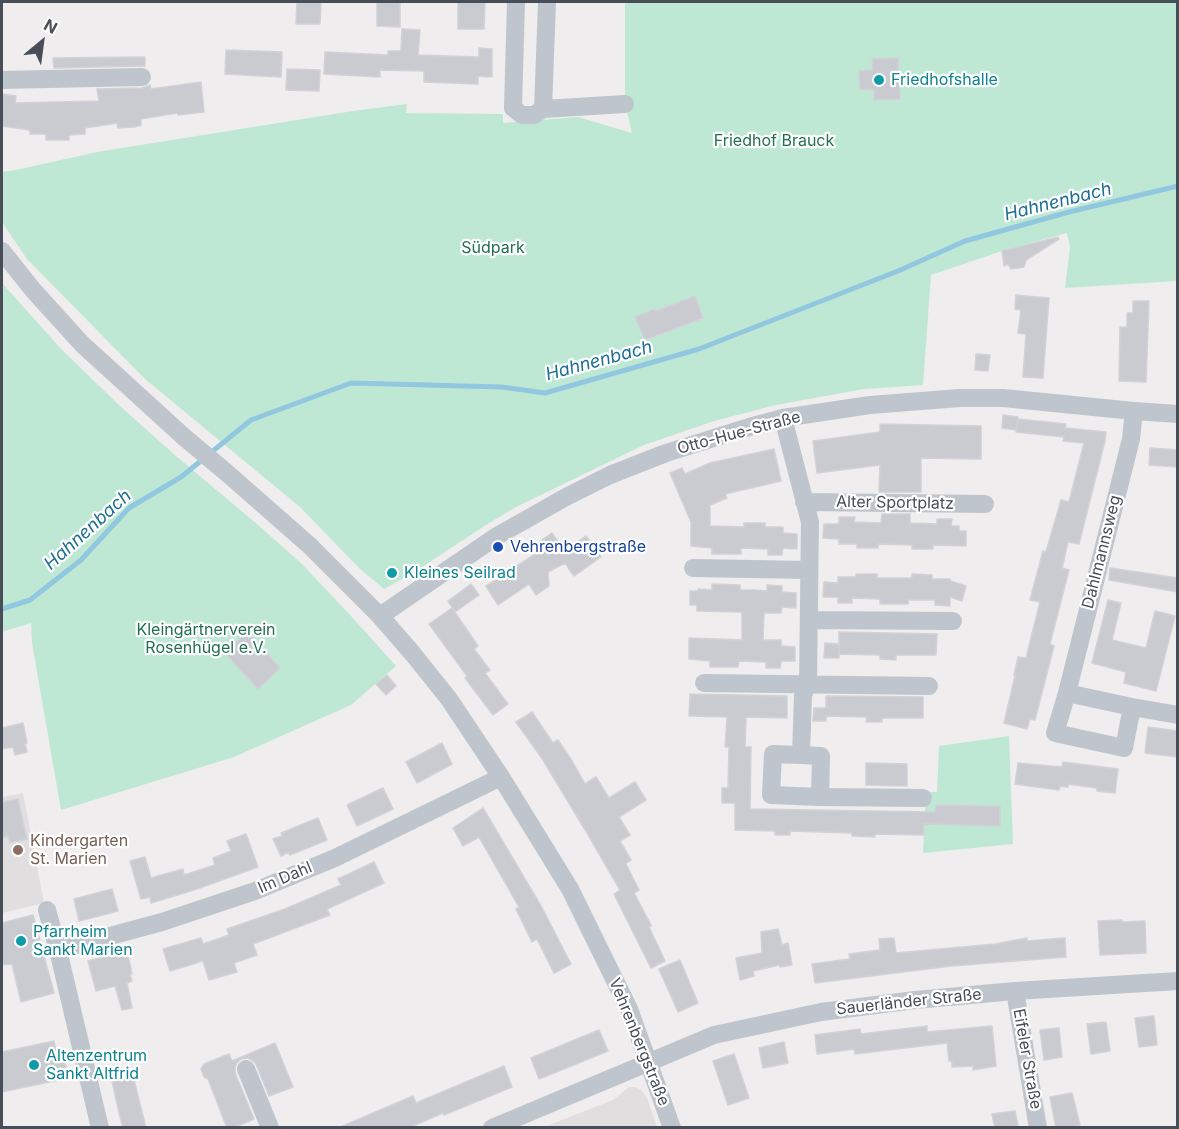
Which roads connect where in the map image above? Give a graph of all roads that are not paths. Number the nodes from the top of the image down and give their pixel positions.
1 (516, 2) edge
2 (547, 2) edge
3 (142, 76) dead end
4 (2, 80) edge
5 (625, 104) dead end
6 (543, 109) junction
7 (2, 251) edge
8 (1134, 411) junction
9 (1178, 414) edge
10 (783, 418) junction
11 (804, 502) junction
12 (985, 504) dead end
13 (693, 568) dead end
14 (809, 570) junction
15 (380, 616) junction
16 (809, 620) junction
17 (953, 621) dead end
18 (704, 683) dead end
19 (808, 684) junction
20 (929, 686) dead end
21 (1067, 693) junction
22 (1132, 707) junction
23 (1169, 714) edge
24 (801, 755) junction
25 (501, 777) junction
26 (820, 797) junction
27 (923, 798) dead end
28 (47, 910) dead end
29 (58, 950) junction
30 (1178, 981) edge
31 (1015, 992) junction
32 (649, 1062) junction
33 (246, 1069) dead end
34 (100, 1128) edge
35 (270, 1128) edge
36 (492, 1128) edge
37 (672, 1128) edge
38 (1038, 1128) edge

1 - 6 street
2 - 6 street
3 - 4 street
5 - 6 street
7 - 15 street, Vehrenbergstraße
8 - 9 street, Otto-Hue-Straße
8 - 10 street, Otto-Hue-Straße
8 - 21 street, Dahlmannsweg
10 - 11 street
10 - 15 street, Otto-Hue-Straße
11 - 12 street, Alter Sportplatz
11 - 14 street
13 - 14 street
14 - 16 street
15 - 25 street, Vehrenbergstraße
16 - 17 street
16 - 19 street
18 - 19 street
19 - 20 street
19 - 24 street
21 - 22 street
21 - 22 street, Dahlmannsweg
22 - 23 street
24 - 26 street
24 - 26 street
25 - 29 street, Im Dahl
25 - 32 street, Vehrenbergstraße
26 - 27 street
28 - 29 street
29 - 34 street
30 - 31 street, Sauerländer Straße
31 - 32 street, Sauerländer Straße
31 - 38 street, Eifeler Straße
32 - 36 street, Sauerländer Straße
32 - 37 street, Vehrenbergstraße
33 - 35 street

